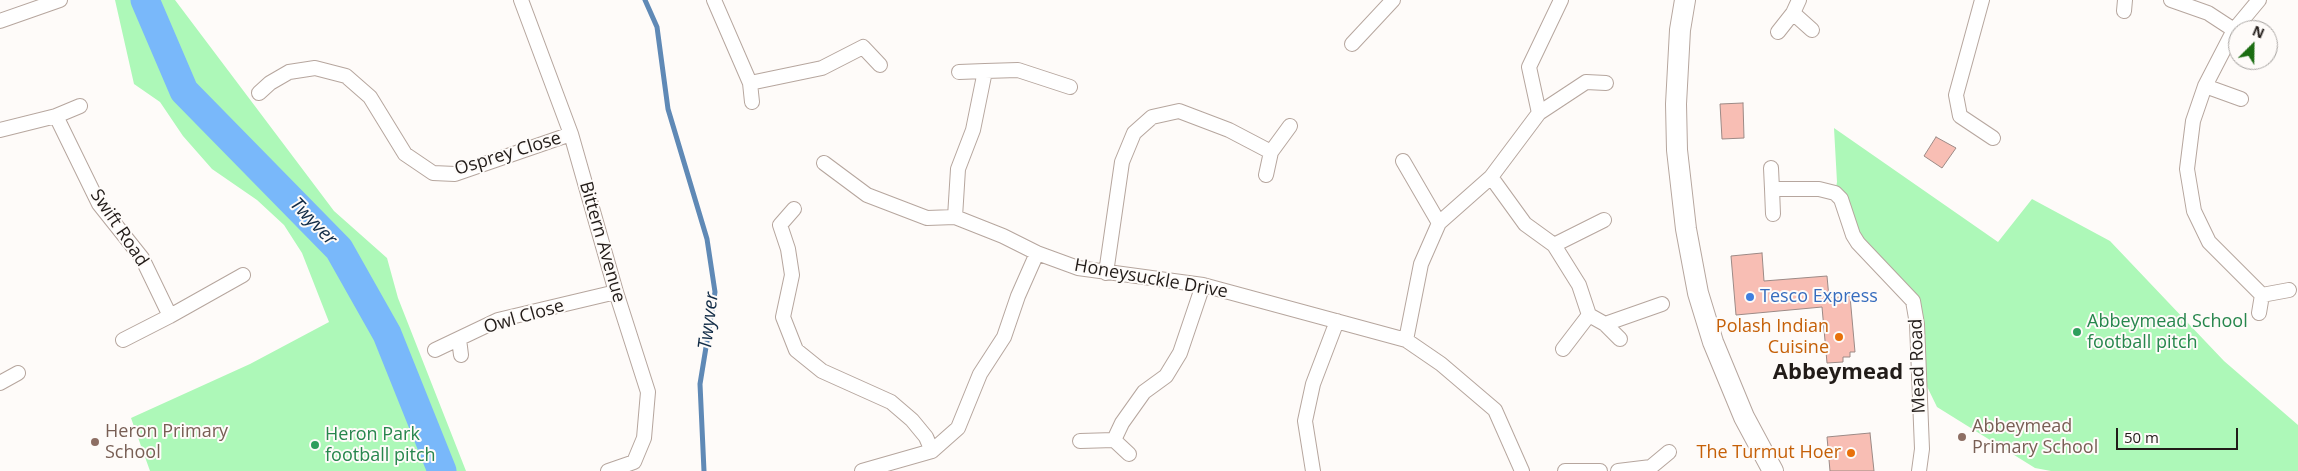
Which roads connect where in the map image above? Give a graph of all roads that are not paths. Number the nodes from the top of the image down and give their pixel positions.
1 (60, 0) edge
2 (521, 0) edge
3 (714, 0) edge
4 (1393, 0) edge
5 (1561, 0) edge
6 (1685, 0) edge
7 (1799, 0) edge
8 (1982, 0) edge
9 (2171, 0) edge
10 (2259, 0) edge
11 (1793, 13) junction
12 (2242, 20) edge
13 (0, 21) edge
14 (2228, 26) edge
15 (1812, 30) dead end
16 (1778, 32) dead end
17 (2228, 42) edge
18 (1352, 44) dead end
19 (880, 65) dead end
20 (985, 71) junction
21 (958, 72) dead end
22 (750, 83) junction
23 (1606, 83) dead end
24 (2205, 86) junction
25 (1070, 87) dead end
26 (259, 94) dead end
27 (2241, 99) dead end
28 (752, 102) dead end
29 (80, 106) dead end
30 (1539, 113) junction
31 (56, 116) junction
32 (1290, 126) dead end
33 (0, 130) edge
34 (571, 134) junction
35 (1993, 138) dead end
36 (1270, 152) junction
37 (1402, 161) dead end
38 (824, 163) dead end
39 (1771, 168) dead end
40 (1266, 175) dead end
41 (1491, 177) junction
42 (1772, 189) junction
43 (794, 209) dead end
44 (1773, 214) dead end
45 (955, 217) junction
46 (1604, 220) dead end
47 (1439, 223) junction
48 (1554, 245) junction
49 (1037, 253) junction
50 (1106, 273) junction
51 (244, 275) dead end
52 (1203, 285) junction
53 (2288, 290) dead end
54 (616, 292) junction
55 (2262, 295) junction
56 (1662, 304) dead end
57 (2259, 313) dead end
58 (1589, 315) junction
59 (170, 316) junction
60 (1337, 321) junction
61 (1605, 324) junction
62 (459, 339) junction
63 (1620, 339) dead end
64 (123, 340) dead end
65 (1406, 340) junction
66 (1562, 349) dead end
67 (435, 350) dead end
68 (461, 355) dead end
69 (18, 373) dead end
70 (0, 383) edge
71 (1114, 440) junction
72 (1080, 441) dead end
73 (932, 451) junction
74 (1669, 452) dead end
75 (1129, 454) dead end
76 (1652, 469) edge
77 (608, 471) edge
78 (862, 471) edge
79 (1313, 471) edge
80 (1522, 471) edge
81 (1565, 471) edge
82 (1600, 471) edge
83 (1618, 471) edge
84 (1773, 471) edge
85 (1919, 471) edge

1 - 13 street
2 - 34 street, Bittern Avenue
3 - 22 street
4 - 18 street
5 - 30 street
6 - 84 street
7 - 11 street
8 - 35 street
9 - 14 street
10 - 12 street
11 - 15 street
11 - 16 street
17 - 24 street
19 - 22 street
20 - 21 street
20 - 25 street
20 - 45 street
22 - 28 street
23 - 30 street
24 - 27 street
24 - 55 street
26 - 34 street, Osprey Close
29 - 31 street
30 - 41 street
31 - 33 street
31 - 59 street, Swift Road
32 - 36 street
34 - 54 street, Bittern Avenue
36 - 40 street
36 - 50 street
37 - 47 street
38 - 45 street, Honeysuckle Drive
39 - 42 street
41 - 47 street
41 - 48 street
42 - 44 street
42 - 85 street, Mead Road
43 - 73 street
45 - 49 street, Honeysuckle Drive
46 - 48 street
47 - 65 street
48 - 58 street
49 - 50 street, Honeysuckle Drive
49 - 73 street
50 - 52 street, Honeysuckle Drive
51 - 59 street
52 - 60 street, Honeysuckle Drive
52 - 71 street
53 - 55 street
54 - 62 street, Owl Close
54 - 77 street, Bittern Avenue
55 - 57 street
56 - 61 street
58 - 61 street
58 - 66 street
59 - 64 street
60 - 65 street, Honeysuckle Drive
60 - 79 street
61 - 63 street
62 - 67 street, Owl Close
62 - 68 street
65 - 80 street, Honeysuckle Drive
69 - 70 street
71 - 72 street
71 - 75 street
73 - 78 street
74 - 76 street
76 - 83 street
81 - 82 street

